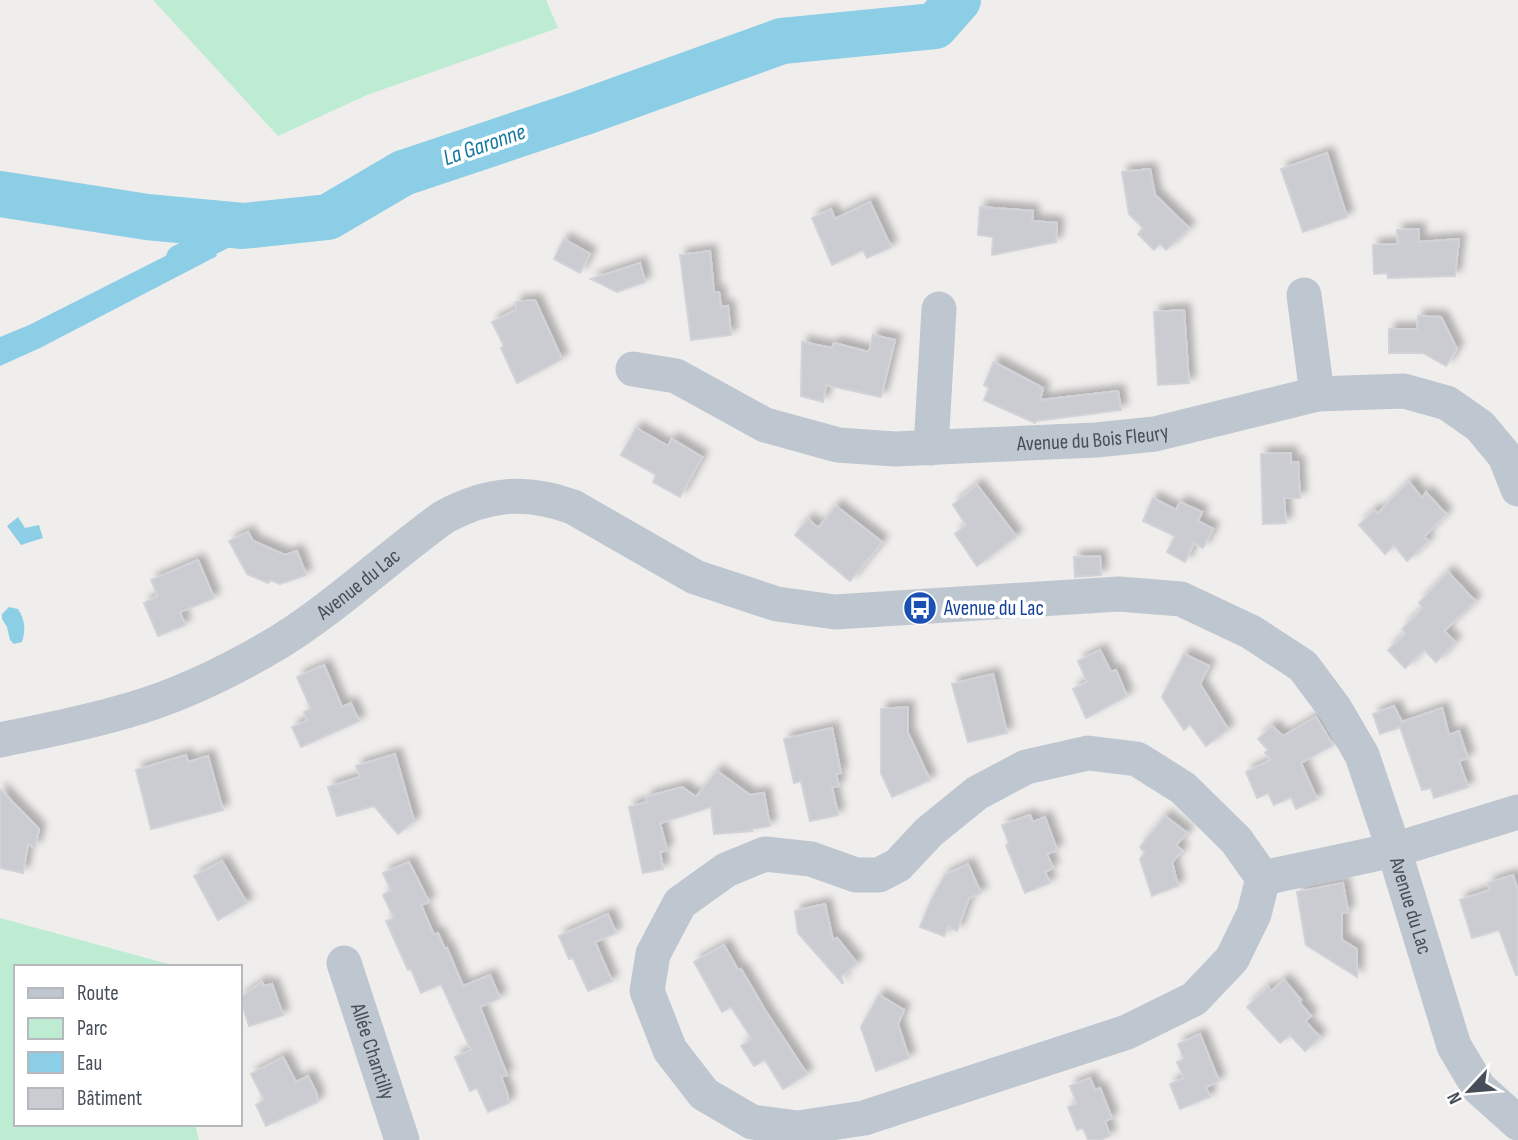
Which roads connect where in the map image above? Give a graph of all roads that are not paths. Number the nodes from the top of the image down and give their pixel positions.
1 (1304, 295) dead end
2 (939, 309) dead end
3 (633, 369) dead end
4 (1317, 394) junction
5 (931, 448) junction
6 (1518, 489) edge
7 (0, 740) edge
8 (1518, 812) edge
9 (1394, 850) junction
10 (1263, 878) junction
11 (344, 963) dead end
12 (1518, 1123) edge
13 (402, 1140) edge

1 - 4 street
2 - 5 street
3 - 5 street, Avenue du Bois Fleury
4 - 5 street, Avenue du Bois Fleury
4 - 6 street, Avenue du Bois Fleury
7 - 9 street, Avenue du Lac
8 - 9 street
9 - 10 street
9 - 12 street, Avenue du Lac
10 - 10 street
11 - 13 street, Allée Chantilly

